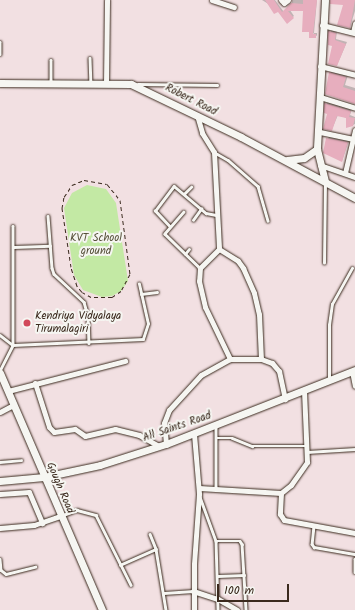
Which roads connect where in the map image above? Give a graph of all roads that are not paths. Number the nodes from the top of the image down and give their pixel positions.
1 (107, 0) edge
2 (212, 0) edge
3 (281, 0) edge
4 (288, 0) edge
5 (325, 0) edge
6 (234, 7) dead end
7 (355, 23) edge
8 (322, 25) junction
9 (354, 32) edge
10 (0, 42) edge
11 (0, 54) edge
12 (90, 58) dead end
13 (51, 60) dead end
14 (320, 66) junction
15 (355, 75) edge
16 (0, 83) edge
17 (51, 83) junction
18 (91, 84) junction
19 (106, 84) junction
20 (131, 84) junction
21 (217, 85) dead end
22 (320, 97) junction
23 (355, 108) edge
24 (196, 115) junction
25 (355, 130) edge
26 (320, 132) junction
27 (353, 139) junction
28 (318, 149) junction
29 (214, 152) junction
30 (284, 160) junction
31 (320, 165) junction
32 (345, 173) junction
33 (355, 177) edge
34 (325, 180) junction
35 (191, 187) dead end
36 (184, 194) junction
37 (355, 198) edge
38 (201, 209) junction
39 (184, 212) dead end
40 (216, 215) junction
41 (48, 216) dead end
42 (193, 220) dead end
43 (268, 221) dead end
44 (13, 226) dead end
45 (170, 226) junction
46 (50, 246) junction
47 (14, 247) junction
48 (189, 249) dead end
49 (219, 249) junction
50 (185, 254) junction
51 (324, 263) dead end
52 (200, 268) junction
53 (352, 268) dead end
54 (139, 284) dead end
55 (157, 292) dead end
56 (141, 294) junction
57 (0, 335) edge
58 (89, 343) junction
59 (13, 345) junction
60 (230, 359) junction
61 (261, 359) junction
62 (125, 361) dead end
63 (0, 370) edge
64 (354, 371) edge
65 (0, 373) edge
66 (330, 381) junction
67 (355, 381) edge
68 (35, 384) junction
69 (355, 386) edge
70 (8, 391) junction
71 (304, 391) junction
72 (285, 399) junction
73 (13, 406) junction
74 (0, 412) edge
75 (216, 425) junction
76 (194, 434) junction
77 (217, 438) junction
78 (166, 444) junction
79 (159, 446) junction
80 (306, 446) junction
81 (355, 449) edge
82 (307, 452) junction
83 (21, 460) dead end
84 (0, 462) edge
85 (44, 477) junction
86 (0, 481) edge
87 (199, 488) junction
88 (216, 489) junction
89 (281, 493) junction
90 (0, 494) edge
91 (199, 494) junction
92 (60, 516) junction
93 (42, 523) junction
94 (314, 526) junction
95 (0, 528) edge
96 (355, 533) edge
97 (150, 534) dead end
98 (216, 541) junction
99 (156, 549) junction
100 (355, 554) edge
101 (0, 559) edge
102 (355, 559) edge
103 (120, 565) junction
104 (35, 567) dead end
105 (355, 572) edge
106 (244, 575) junction
107 (218, 576) junction
108 (131, 585) dead end
109 (192, 591) junction
110 (164, 593) junction
111 (218, 599) junction
112 (102, 610) edge
113 (166, 610) edge
114 (194, 610) edge
115 (218, 610) edge
116 (237, 610) edge
117 (246, 610) edge

1 - 19 street
2 - 6 street
3 - 4 street
5 - 8 street
7 - 9 street
8 - 9 street
8 - 14 street
10 - 11 lane
12 - 18 lane
13 - 17 lane
14 - 15 street
14 - 22 street
16 - 17 street, Robert Road
17 - 18 street, Robert Road
18 - 19 street, Robert Road
19 - 20 street, Robert Road
20 - 21 lane
20 - 24 street, Robert Road
22 - 23 street
22 - 26 street
24 - 29 street
24 - 30 street, Robert Road
25 - 27 street
26 - 27 street
26 - 28 street
27 - 32 street
28 - 30 street
28 - 31 street
29 - 40 street
29 - 43 lane
30 - 34 street, Robert Road
31 - 32 street
31 - 34 street
32 - 33 street
34 - 37 street, Robert Road
34 - 51 lane
35 - 36 lane
36 - 38 lane
36 - 45 lane
38 - 40 lane
38 - 42 lane
39 - 45 lane
40 - 49 street
41 - 46 lane
44 - 47 lane
45 - 50 lane
46 - 47 lane
46 - 58 lane
47 - 59 lane
48 - 50 lane
49 - 52 street
49 - 61 street
50 - 52 lane
52 - 60 street
53 - 66 lane
54 - 56 lane
55 - 56 lane
56 - 58 lane
57 - 59 lane
58 - 59 lane
59 - 63 lane
60 - 61 street
60 - 78 street
61 - 72 street
62 - 68 street
64 - 66 street, All Saints Road
64 - 67 street
65 - 70 street, Gough Road
66 - 71 street, All Saints Road
67 - 69 street
68 - 70 street
68 - 79 street
70 - 73 street, Gough Road
71 - 72 street, All Saints Road
71 - 80 street
72 - 75 street, All Saints Road
73 - 74 street
73 - 85 street, Gough Road
75 - 76 street, All Saints Road
75 - 77 lane
76 - 78 street, All Saints Road
76 - 87 street
77 - 80 lane
77 - 88 lane
78 - 79 street, All Saints Road
79 - 85 street, All Saints Road
80 - 82 street
81 - 82 lane
82 - 89 street
83 - 84 lane
85 - 86 street, All Saints Road
85 - 92 street, Gough Road
87 - 88 street
87 - 91 street
88 - 89 street
89 - 94 street
90 - 93 street
91 - 98 lane
91 - 109 street
92 - 93 street
92 - 103 lane
92 - 112 street, Gough Road
93 - 95 street
94 - 96 street
94 - 100 lane
97 - 99 lane
98 - 106 lane
98 - 107 lane
99 - 103 lane
99 - 110 lane
101 - 104 lane
102 - 105 lane
103 - 108 lane
106 - 107 lane
106 - 117 lane
107 - 111 lane
109 - 110 lane
109 - 111 street
109 - 114 street
110 - 113 lane
111 - 115 lane
111 - 116 street

